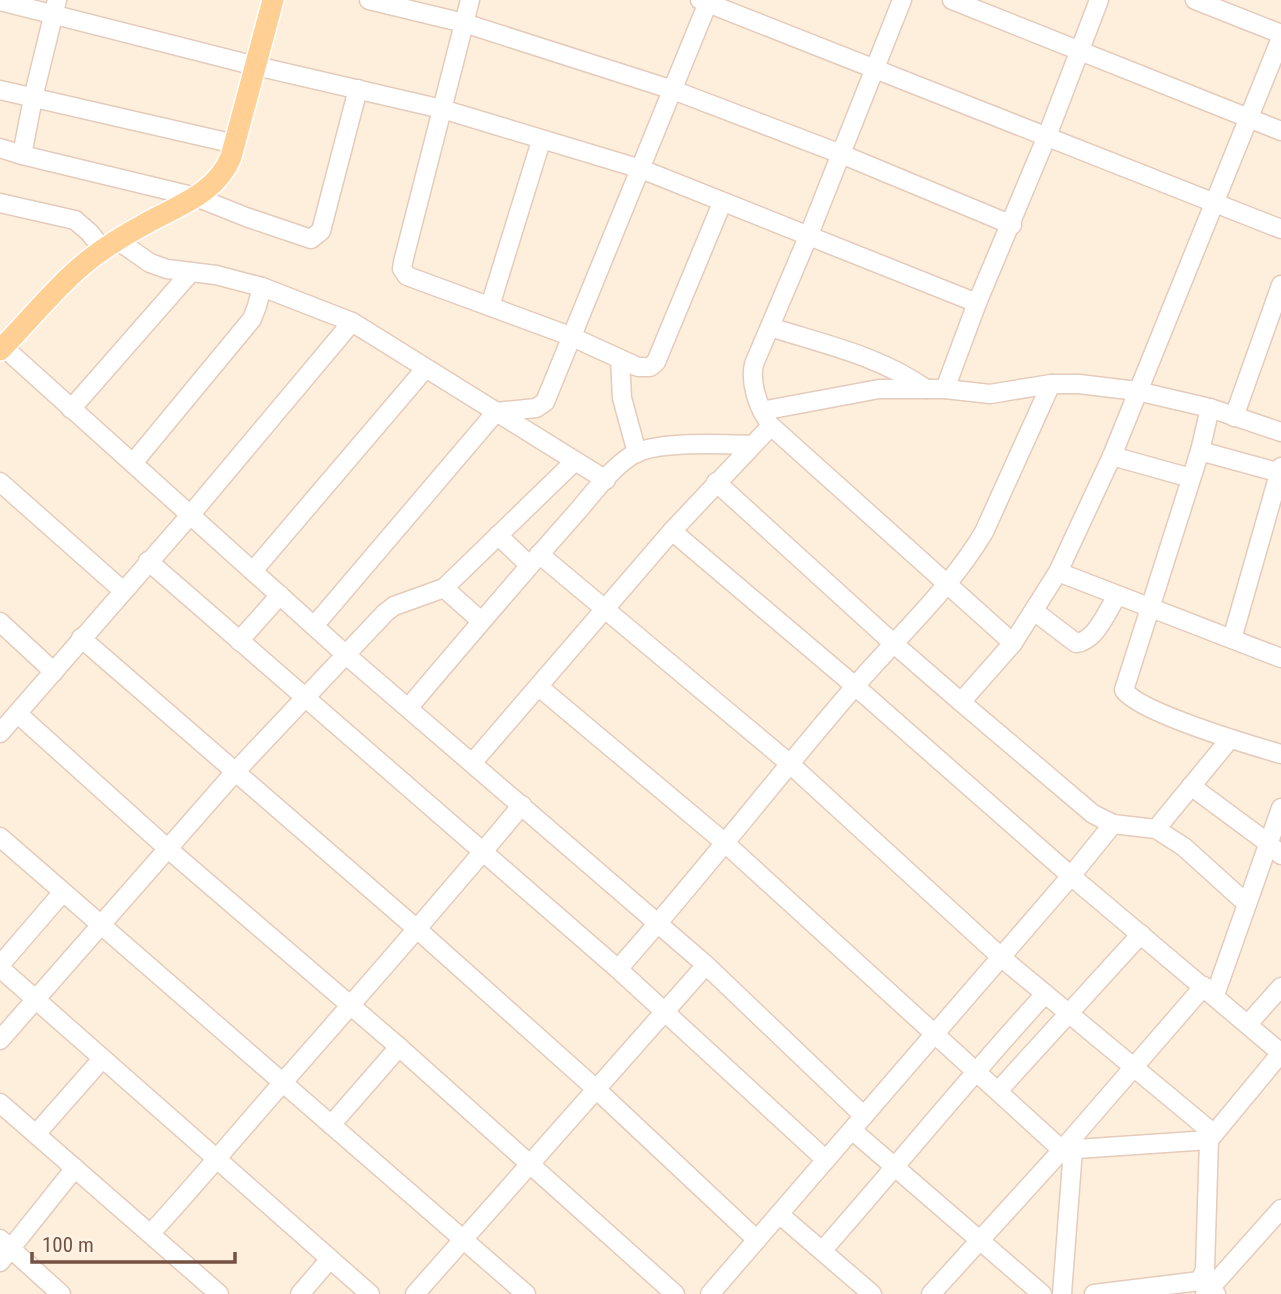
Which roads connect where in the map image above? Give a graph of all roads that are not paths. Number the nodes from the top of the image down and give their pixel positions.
1 (273, 0) edge
2 (369, 0) edge
3 (470, 0) edge
4 (902, 0) edge
5 (952, 0) edge
6 (1099, 0) edge
7 (1195, 0) edge
8 (0, 1) edge
9 (706, 1) edge
10 (56, 7) edge
11 (464, 23) junction
12 (1281, 36) edge
13 (1079, 50) junction
14 (256, 66) junction
15 (875, 68) junction
16 (358, 89) junction
17 (0, 90) edge
18 (673, 90) junction
19 (33, 98) junction
20 (442, 109) junction
21 (1250, 118) junction
22 (1281, 131) edge
23 (1047, 136) junction
24 (541, 141) junction
25 (235, 144) junction
26 (0, 148) edge
27 (841, 154) junction
28 (22, 155) junction
29 (640, 169) junction
30 (197, 197) junction
31 (0, 203) edge
32 (722, 204) junction
33 (1216, 204) junction
34 (1012, 225) junction
35 (1281, 229) edge
36 (808, 237) junction
37 (110, 245) junction
38 (191, 272) junction
39 (1281, 285) edge
40 (261, 287) junction
41 (977, 303) junction
42 (490, 306) junction
43 (352, 322) junction
44 (770, 327) junction
45 (570, 336) junction
46 (1, 347) edge
47 (620, 359) junction
48 (425, 369) junction
49 (1051, 384) junction
50 (926, 389) junction
51 (944, 389) junction
52 (1137, 391) junction
53 (1210, 408) junction
54 (71, 409) junction
55 (496, 412) junction
56 (1234, 417) junction
57 (766, 419) junction
58 (1281, 432) edge
59 (752, 445) junction
60 (1200, 451) junction
61 (636, 453) junction
62 (1112, 456) junction
63 (575, 461) junction
64 (133, 463) junction
65 (1280, 471) edge
66 (1191, 478) junction
67 (606, 480) junction
68 (0, 482) edge
69 (716, 482) junction
70 (191, 513) junction
71 (672, 531) junction
72 (498, 535) junction
73 (534, 560) junction
74 (148, 561) junction
75 (253, 571) junction
76 (1058, 572) junction
77 (947, 583) junction
78 (444, 588) junction
79 (122, 590) junction
80 (280, 595) junction
81 (1117, 596) junction
82 (1149, 608) junction
83 (603, 609) junction
84 (1034, 611) junction
85 (481, 621) junction
86 (0, 622) edge
87 (314, 626) junction
88 (81, 638) junction
89 (1232, 639) junction
90 (239, 641) junction
91 (893, 643) junction
92 (1013, 643) junction
93 (345, 654) junction
94 (1281, 658) edge
95 (54, 672) junction
96 (855, 686) junction
97 (539, 687) junction
98 (304, 698) junction
99 (961, 702) junction
100 (409, 707) junction
101 (18, 714) junction
102 (0, 733) edge
103 (1230, 739) junction
104 (1281, 754) edge
105 (473, 762) junction
106 (789, 763) junction
107 (236, 772) junction
108 (1191, 786) junction
109 (522, 805) junction
110 (1281, 808) edge
111 (1113, 824) junction
112 (1156, 829) junction
113 (0, 837) edge
114 (724, 842) junction
115 (167, 848) junction
116 (1275, 849) edge
117 (483, 852) junction
118 (1071, 876) junction
119 (63, 892) junction
120 (1247, 904) junction
121 (659, 923) junction
122 (103, 925) junction
123 (418, 930) junction
124 (1141, 934) junction
125 (1002, 958) junction
126 (706, 965) junction
127 (0, 967) edge
128 (618, 969) junction
129 (1281, 987) edge
130 (1210, 991) junction
131 (1045, 994) junction
132 (35, 1001) junction
133 (351, 1005) junction
134 (664, 1013) junction
135 (1068, 1014) junction
136 (1248, 1024) junction
137 (936, 1035) junction
138 (0, 1040) edge
139 (399, 1047) junction
140 (1281, 1053) edge
141 (102, 1059) junction
142 (1133, 1068) junction
143 (975, 1070) junction
144 (282, 1083) junction
145 (596, 1089) junction
146 (998, 1091) junction
147 (0, 1103) edge
148 (858, 1123) junction
149 (331, 1125) junction
150 (36, 1135) junction
151 (1211, 1137) junction
152 (1068, 1149) junction
153 (218, 1160) junction
154 (826, 1160) junction
155 (531, 1164) junction
156 (75, 1168) junction
157 (895, 1168) junction
158 (1281, 1209) edge
159 (779, 1214) junction
160 (151, 1233) junction
161 (464, 1239) junction
162 (757, 1240) junction
163 (978, 1242) junction
164 (4, 1250) edge
165 (822, 1251) junction
166 (330, 1259) junction
167 (1208, 1289) edge
168 (61, 1294) edge
169 (219, 1294) edge
170 (300, 1294) edge
171 (370, 1294) edge
172 (415, 1294) edge
173 (526, 1294) edge
174 (675, 1294) edge
175 (710, 1294) edge
176 (872, 1294) edge
177 (931, 1294) edge
178 (1042, 1294) edge
179 (1062, 1294) edge
180 (1094, 1294) edge

1 - 14 main road
2 - 11 street
3 - 11 street
4 - 15 street
5 - 13 street
6 - 13 street
7 - 12 street
8 - 10 street
9 - 15 street
9 - 18 street
10 - 14 street
10 - 19 street
11 - 18 street
11 - 20 street
12 - 21 street
13 - 21 street
13 - 23 street
14 - 16 street
14 - 25 main road
15 - 23 street
15 - 27 street
16 - 20 street
16 - 30 street
17 - 19 street
18 - 27 street
18 - 29 street
19 - 25 street
19 - 28 street
20 - 24 street
20 - 42 street
21 - 22 street
21 - 33 street
23 - 33 street
23 - 34 street
24 - 29 street
24 - 42 street
25 - 30 main road
26 - 28 street
27 - 34 street
27 - 36 street
28 - 30 street
29 - 32 street
29 - 45 street
30 - 37 main road
31 - 37 street
32 - 36 street
32 - 47 street
33 - 35 street
33 - 52 street
34 - 41 street
36 - 41 street
36 - 44 street
37 - 38 street
37 - 46 main road
38 - 40 street
38 - 54 street
39 - 56 street
40 - 43 street
40 - 64 street
41 - 51 street
42 - 45 street
43 - 48 street
43 - 70 street
44 - 50 street
44 - 57 street
45 - 47 street
45 - 55 street
46 - 54 street
47 - 61 street
48 - 55 street
48 - 75 street
49 - 51 street
49 - 52 street
49 - 77 street
50 - 51 street
50 - 57 street
52 - 53 street
52 - 62 street
53 - 56 street
53 - 60 street
54 - 64 street
55 - 63 street
55 - 87 street
56 - 58 street
57 - 59 street
57 - 77 street
59 - 61 street
59 - 69 street
60 - 65 street
60 - 66 street
61 - 67 street
62 - 66 street
62 - 76 street
63 - 67 street
63 - 72 street
64 - 70 street
65 - 89 street
66 - 82 street
67 - 73 street
68 - 79 street
69 - 71 street
69 - 91 street
70 - 74 street
70 - 75 street
71 - 83 street
71 - 96 street
72 - 73 street
72 - 78 street
73 - 83 street
73 - 85 street
74 - 79 street
74 - 90 street
75 - 80 street
76 - 81 street
76 - 84 street
77 - 91 street
77 - 92 street
78 - 85 street
78 - 93 street
79 - 88 street
80 - 87 street
80 - 90 street
81 - 82 street
81 - 84 street
82 - 89 street
82 - 103 street
83 - 97 street
83 - 106 street
84 - 92 street
85 - 100 street
86 - 95 street
87 - 93 street
88 - 95 street
88 - 107 street
89 - 94 street
90 - 98 street
91 - 96 street
91 - 99 street
92 - 99 street
93 - 98 street
93 - 100 street
95 - 101 street
96 - 106 street
96 - 118 street
97 - 105 street
97 - 114 street
98 - 107 street
98 - 117 street
99 - 111 street
100 - 105 street
101 - 102 street
101 - 115 street
103 - 104 street
103 - 108 street
105 - 109 street
106 - 114 street
106 - 125 street
107 - 115 street
107 - 123 street
108 - 112 street
108 - 116 street
109 - 117 street
109 - 121 street
110 - 116 street
111 - 112 street
111 - 118 street
112 - 120 street
113 - 119 street
114 - 121 street
114 - 137 street
115 - 122 street
115 - 133 street
116 - 120 street
117 - 123 street
117 - 128 street
118 - 124 street
118 - 125 street
119 - 122 street
119 - 127 street
120 - 130 street
121 - 126 street
121 - 128 street
122 - 132 street
122 - 144 street
123 - 133 street
123 - 145 street
124 - 130 street
124 - 135 street
125 - 131 street
125 - 137 street
126 - 134 street
126 - 148 street
127 - 132 street
128 - 134 street
129 - 136 street
130 - 136 street
130 - 142 street
131 - 135 street
131 - 143 street
132 - 138 street
132 - 141 street
133 - 139 street
133 - 144 street
134 - 145 street
134 - 154 street
135 - 142 street
135 - 146 street
136 - 140 street
137 - 143 street
137 - 148 street
139 - 149 street
139 - 155 street
140 - 151 street
141 - 150 street
141 - 153 street
142 - 151 street
142 - 152 street
143 - 146 street
143 - 157 street
144 - 149 street
144 - 153 street
145 - 155 street
145 - 162 street
146 - 152 street
147 - 150 street
148 - 154 street
148 - 157 street
149 - 161 street
150 - 156 street
151 - 152 street
151 - 167 street
152 - 163 street
152 - 179 street
153 - 160 street
153 - 166 street
154 - 159 street
155 - 161 street
155 - 174 street
156 - 160 street
156 - 164 street
157 - 163 street
157 - 165 street
158 - 167 street
159 - 162 street
159 - 165 street
160 - 169 street
161 - 172 street
161 - 173 street
162 - 175 street
163 - 177 street
163 - 178 street
164 - 168 street
165 - 176 street
166 - 170 street
166 - 171 street
167 - 180 street

